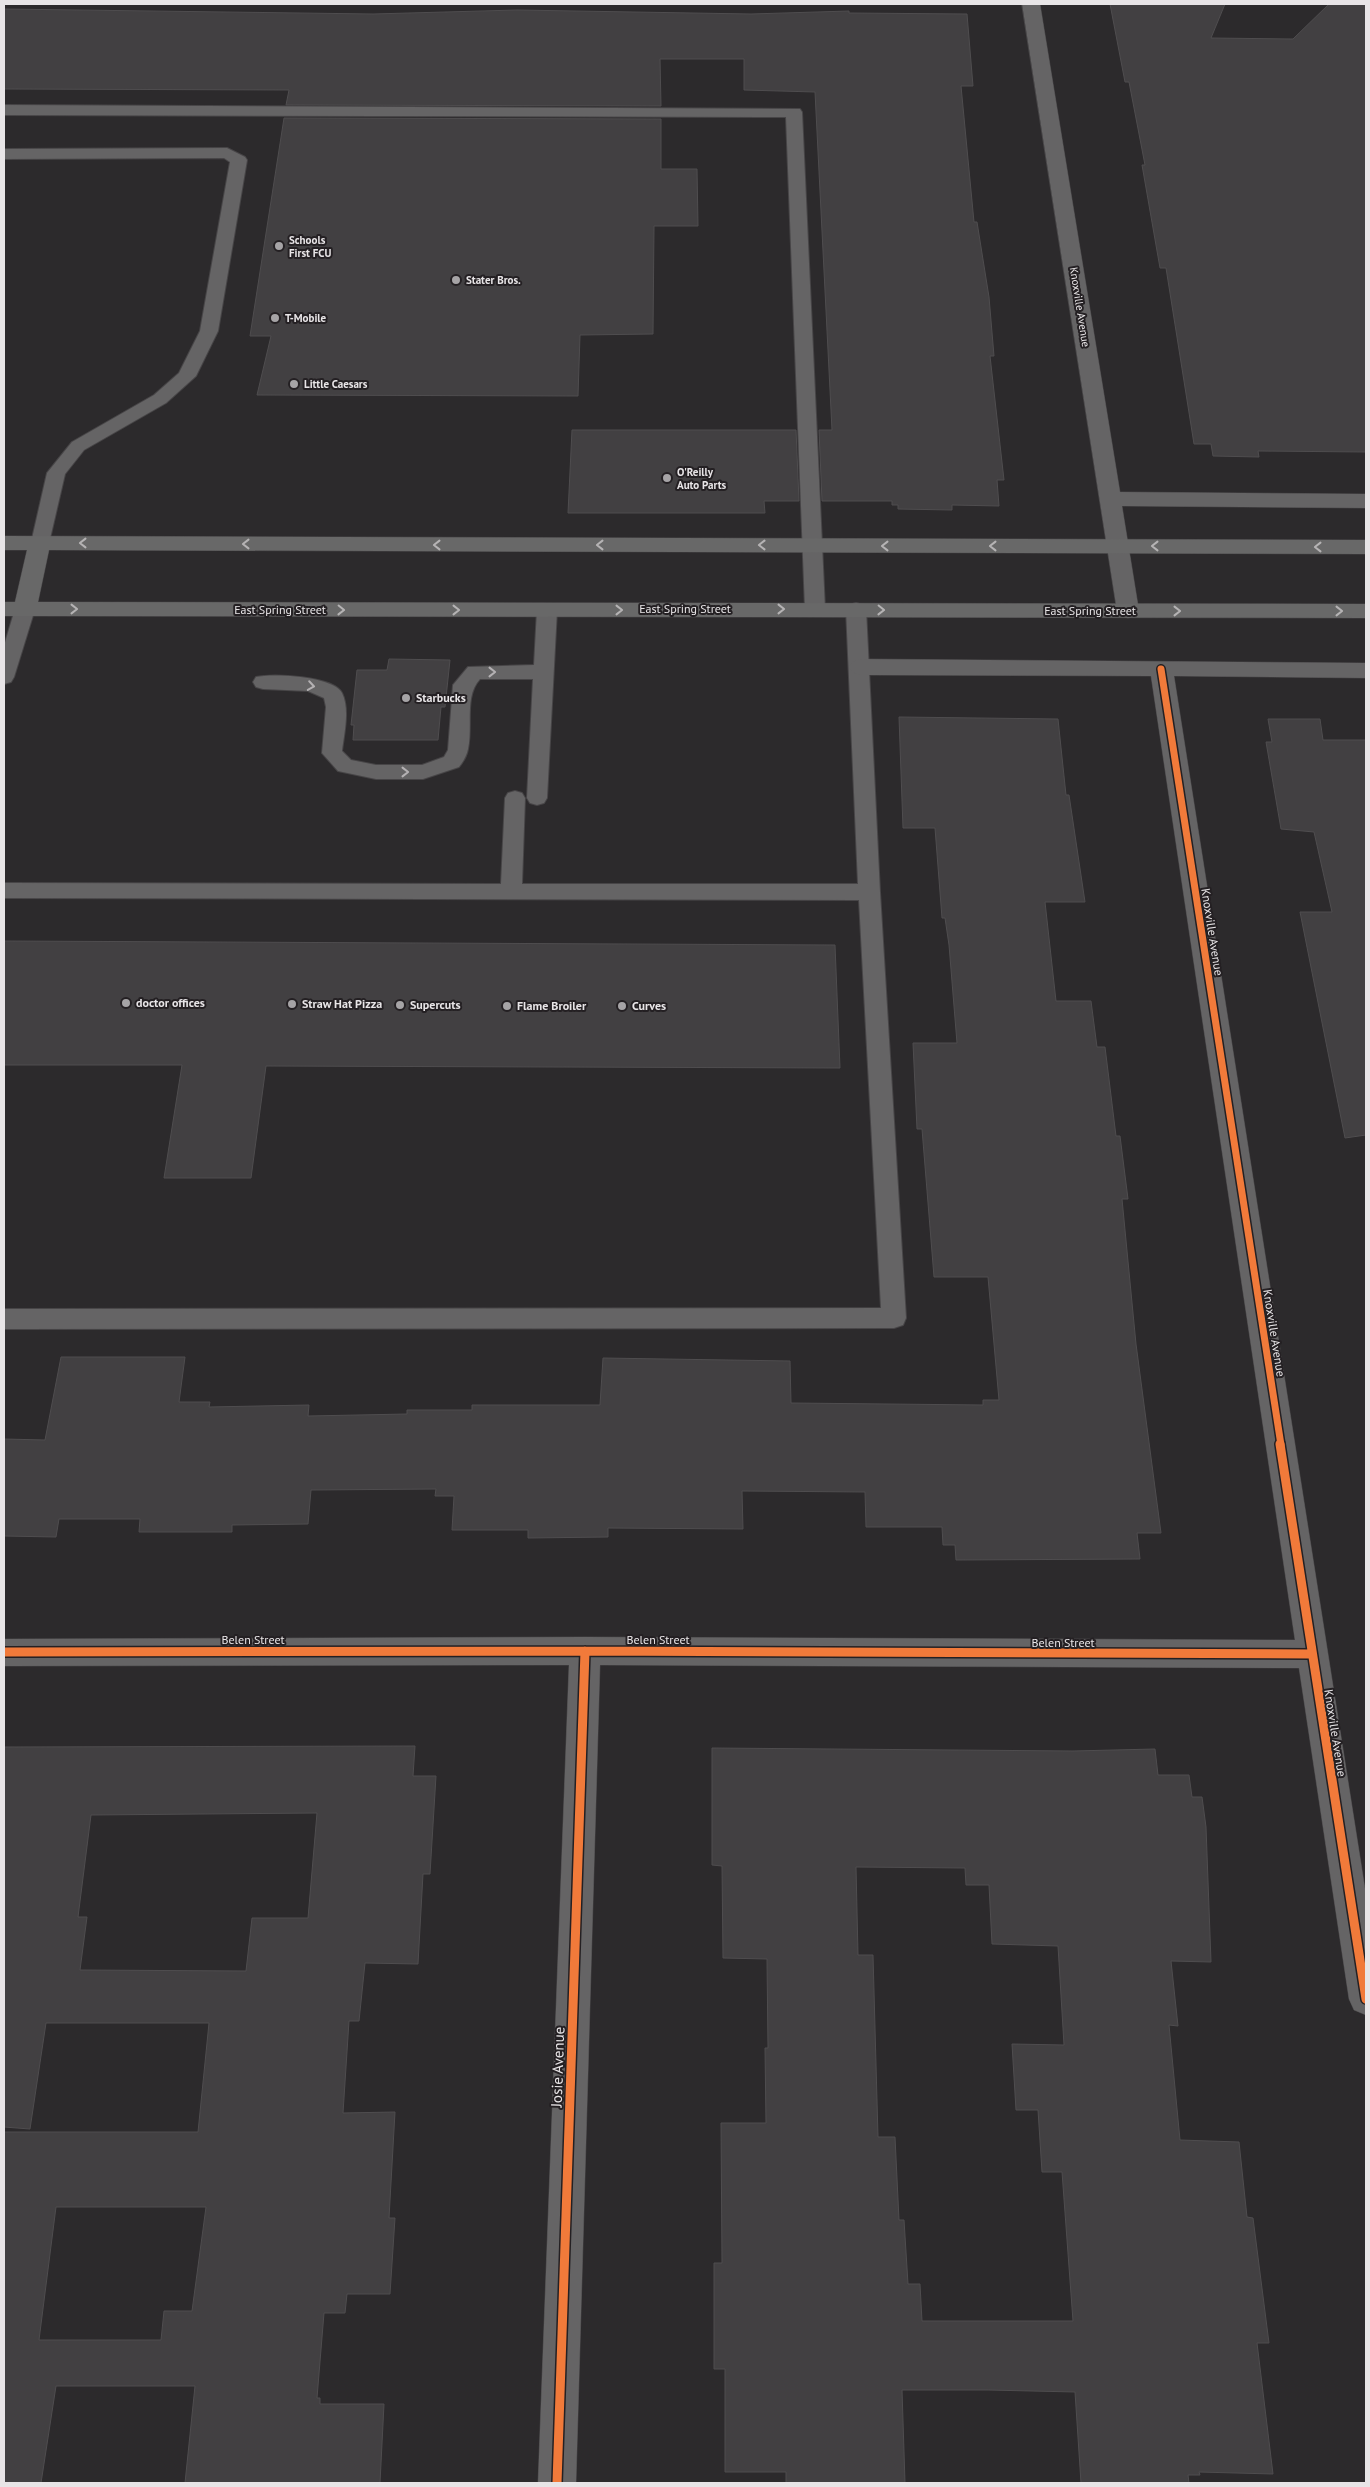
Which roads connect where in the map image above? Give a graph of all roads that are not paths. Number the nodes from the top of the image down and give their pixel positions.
1 (1030, 4) edge
2 (4, 110) edge
3 (4, 154) edge
4 (1111, 499) junction
5 (1366, 501) edge
6 (4, 543) edge
7 (40, 543) junction
8 (811, 546) junction
9 (1118, 546) junction
10 (1366, 547) edge
11 (14, 609) edge
12 (815, 609) junction
13 (856, 609) junction
14 (547, 610) junction
15 (1128, 611) junction
16 (1366, 611) edge
17 (860, 667) junction
18 (1161, 669) junction
19 (1366, 670) edge
20 (543, 672) junction
21 (4, 677) edge
22 (263, 682) dead end
23 (515, 798) dead end
24 (538, 798) dead end
25 (4, 891) edge
26 (511, 892) junction
27 (869, 892) junction
28 (4, 1319) edge
29 (585, 1651) junction
30 (4, 1652) edge
31 (1312, 1654) junction
32 (1366, 1999) edge
33 (557, 2483) edge

1 - 4 street, Knoxville Avenue
2 - 8 lane
3 - 7 lane
4 - 5 street
4 - 9 street, Knoxville Avenue
6 - 7 main road
8 -> 7 main road
7 - 11 main road
9 -> 8 main road
8 - 12 lane
10 -> 9 main road
9 - 15 street, Knoxville Avenue
11 -> 14 main road, East Spring Street
11 - 21 lane
12 - 13 main road, East Spring Street
14 -> 12 main road, East Spring Street
13 -> 15 main road, East Spring Street
13 - 17 lane
14 - 20 lane
15 -> 16 main road, East Spring Street
17 - 18 street
17 - 27 lane
18 - 19 street
18 - 31 street, Knoxville Avenue
22 -> 20 lane
20 - 24 lane
23 - 26 lane
25 - 26 lane
26 - 27 lane
27 - 28 lane
29 - 30 street, Belen Street
29 - 31 street, Belen Street
29 - 33 street, Josie Avenue
31 - 32 street, Knoxville Avenue

